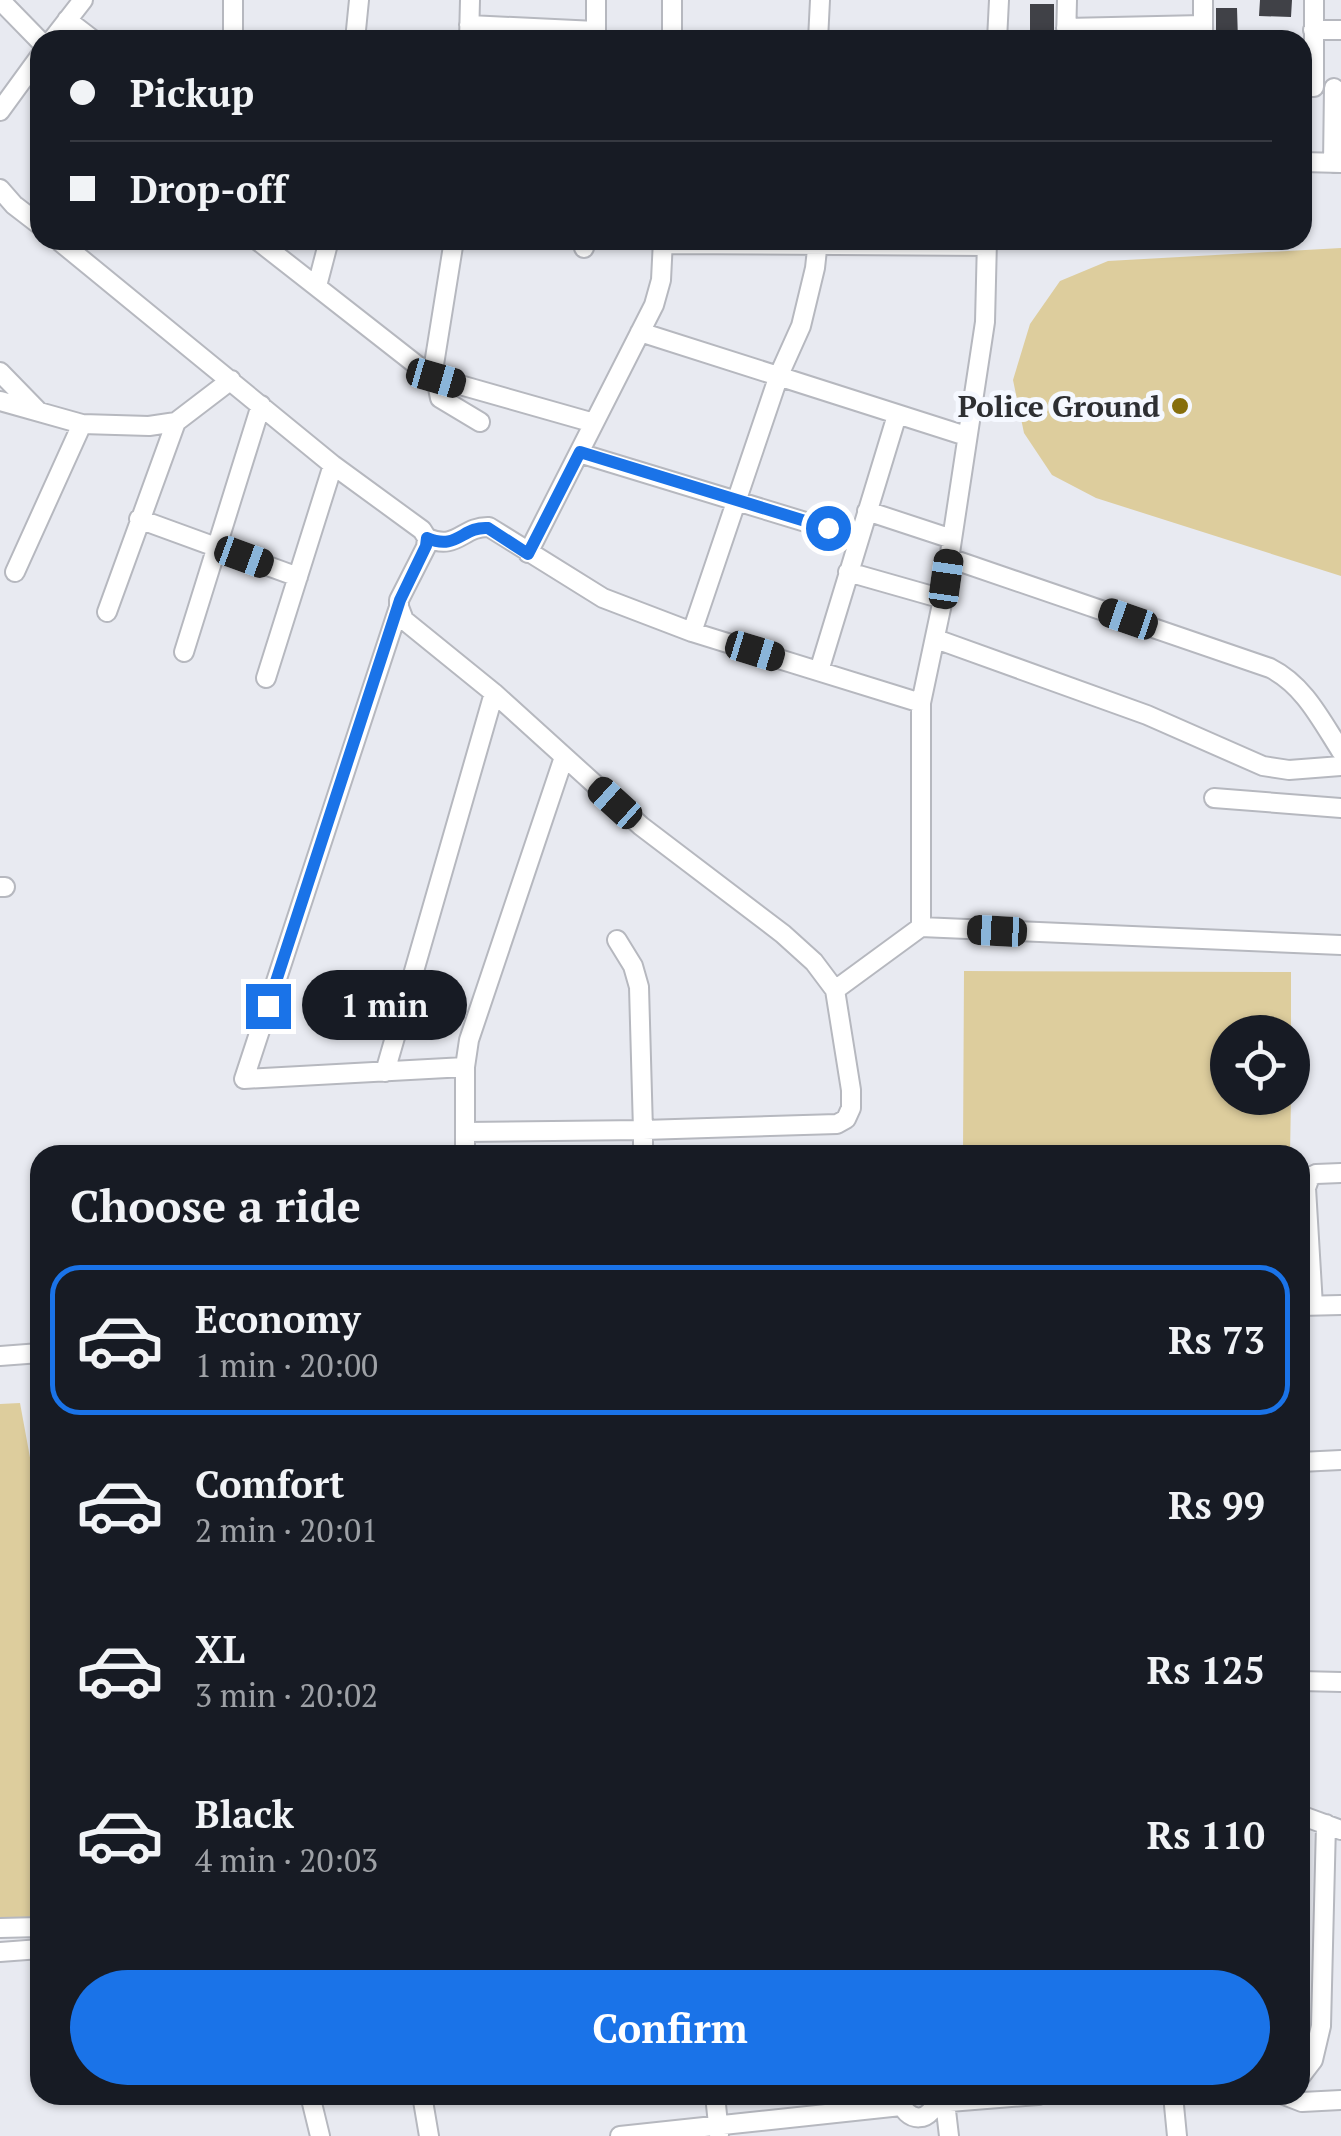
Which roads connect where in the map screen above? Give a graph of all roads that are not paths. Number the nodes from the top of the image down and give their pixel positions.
1 (0, 0) edge
2 (83, 0) edge
3 (233, 0) edge
4 (359, 0) edge
5 (470, 0) edge
6 (596, 0) edge
7 (672, 0) edge
8 (820, 0) edge
9 (999, 0) edge
10 (1067, 0) edge
11 (1203, 0) edge
12 (1314, 0) edge
13 (67, 20) junction
14 (60, 30) edge
15 (80, 30) edge
16 (233, 30) edge
17 (356, 30) edge
18 (469, 30) edge
19 (596, 30) edge
20 (672, 30) edge
21 (818, 30) edge
22 (998, 30) edge
23 (1066, 30) edge
24 (1203, 30) edge
25 (1314, 30) junction
26 (1341, 30) edge
27 (30, 31) edge
28 (1312, 49) edge
29 (30, 70) edge
30 (1312, 87) edge
31 (1338, 88) edge
32 (0, 111) edge
33 (1312, 162) edge
34 (1337, 163) edge
35 (0, 189) edge
36 (30, 217) edge
37 (70, 250) edge
38 (271, 250) edge
39 (326, 250) edge
40 (453, 250) edge
41 (663, 250) edge
42 (817, 250) edge
43 (987, 250) edge
44 (317, 286) junction
45 (640, 332) junction
46 (0, 372) edge
47 (779, 376) junction
48 (434, 377) junction
49 (231, 380) junction
50 (0, 401) edge
51 (261, 405) junction
52 (40, 412) junction
53 (898, 415) junction
54 (176, 422) junction
55 (480, 422) dead end
56 (594, 423) junction
57 (82, 424) junction
58 (966, 436) junction
59 (580, 452) junction
60 (333, 465) junction
61 (735, 500) junction
62 (867, 511) junction
63 (139, 520) junction
64 (427, 538) junction
65 (858, 538) junction
66 (952, 538) junction
67 (216, 548) junction
68 (528, 554) junction
69 (950, 558) junction
70 (16, 572) dead end
71 (848, 572) junction
72 (298, 577) junction
73 (943, 599) junction
74 (399, 608) junction
75 (107, 612) dead end
76 (692, 632) junction
77 (936, 639) junction
78 (184, 652) dead end
79 (818, 671) junction
80 (266, 678) dead end
81 (494, 693) junction
82 (921, 702) junction
83 (1341, 751) edge
84 (564, 757) junction
85 (1341, 766) edge
86 (1214, 798) dead end
87 (1341, 808) edge
88 (921, 928) junction
89 (616, 940) dead end
90 (1341, 946) edge
91 (834, 990) junction
92 (466, 1068) junction
93 (385, 1072) junction
94 (643, 1130) junction
95 (465, 1132) junction
96 (465, 1145) edge
97 (643, 1145) edge
98 (1341, 1173) edge
99 (1310, 1177) edge
100 (1341, 1305) edge
101 (1310, 1306) edge
102 (30, 1354) edge
103 (0, 1356) edge
104 (1341, 1460) edge
105 (1310, 1462) edge
106 (1310, 1682) edge
107 (1341, 1682) edge
108 (1310, 1818) edge
109 (1334, 1827) edge
110 (30, 1927) edge
111 (0, 1928) edge
112 (30, 1950) edge
113 (0, 1952) edge
114 (1310, 2064) edge
115 (1341, 2100) edge
116 (1310, 2102) edge
117 (312, 2105) edge
118 (424, 2105) edge
119 (716, 2105) edge
120 (871, 2105) edge
121 (902, 2105) edge
122 (936, 2105) edge
123 (941, 2105) edge
124 (1174, 2105) edge
125 (718, 2131) edge
126 (320, 2136) edge
127 (429, 2136) edge
128 (620, 2136) edge
129 (949, 2136) edge
130 (1177, 2136) edge

1 - 27 street
2 - 13 street
3 - 16 street
4 - 17 street
5 - 18 street
6 - 19 street
7 - 20 street
8 - 21 street
9 - 22 street
10 - 23 street
11 - 24 street
12 - 25 street
13 - 14 street
13 - 15 street
25 - 26 street
25 - 28 street
29 - 32 street
30 - 31 street
31 - 34 street
33 - 34 street
35 - 36 street
37 - 49 street
38 - 44 street
39 - 44 street
40 - 48 street
41 - 45 street
42 - 47 street
43 - 58 street
44 - 48 street
45 - 47 street
45 - 56 street
46 - 52 street
47 - 53 street
47 - 61 street
48 - 55 street
48 - 56 street
49 - 51 street
49 - 54 street
50 - 52 street
51 - 60 street
51 - 67 street
52 - 57 street
53 - 58 street
53 - 62 street
54 - 57 street
54 - 63 street
56 - 59 street
57 - 70 street
58 - 66 street
59 - 61 street
59 - 68 street
60 - 64 street
60 - 72 street
61 - 65 street
61 - 76 street
62 - 65 street
62 - 66 street
63 - 67 street
63 - 75 street
64 - 68 street
64 - 74 street
65 - 71 street
66 - 69 street
67 - 72 street
67 - 78 street
68 - 76 street
69 - 73 street
69 - 83 street
71 - 73 street
71 - 79 street
72 - 80 street
73 - 77 street
74 - 81 street
74 - 93 street
76 - 79 street
77 - 82 street
77 - 85 street
79 - 82 street
81 - 84 street
81 - 93 street
82 - 88 street
84 - 91 street
84 - 92 street
86 - 87 street
88 - 90 street
88 - 91 street
89 - 94 street
91 - 94 street
92 - 93 street
92 - 95 street
94 - 95 street
94 - 97 street
95 - 96 street
98 - 99 street
100 - 101 street
102 - 103 street
104 - 105 street
106 - 107 street
108 - 109 street
109 - 114 street
110 - 111 street
112 - 113 street
115 - 116 street
117 - 126 street
118 - 127 street
119 - 125 street
120 - 125 street
121 - 122 street
123 - 129 street
124 - 130 street
125 - 128 street

